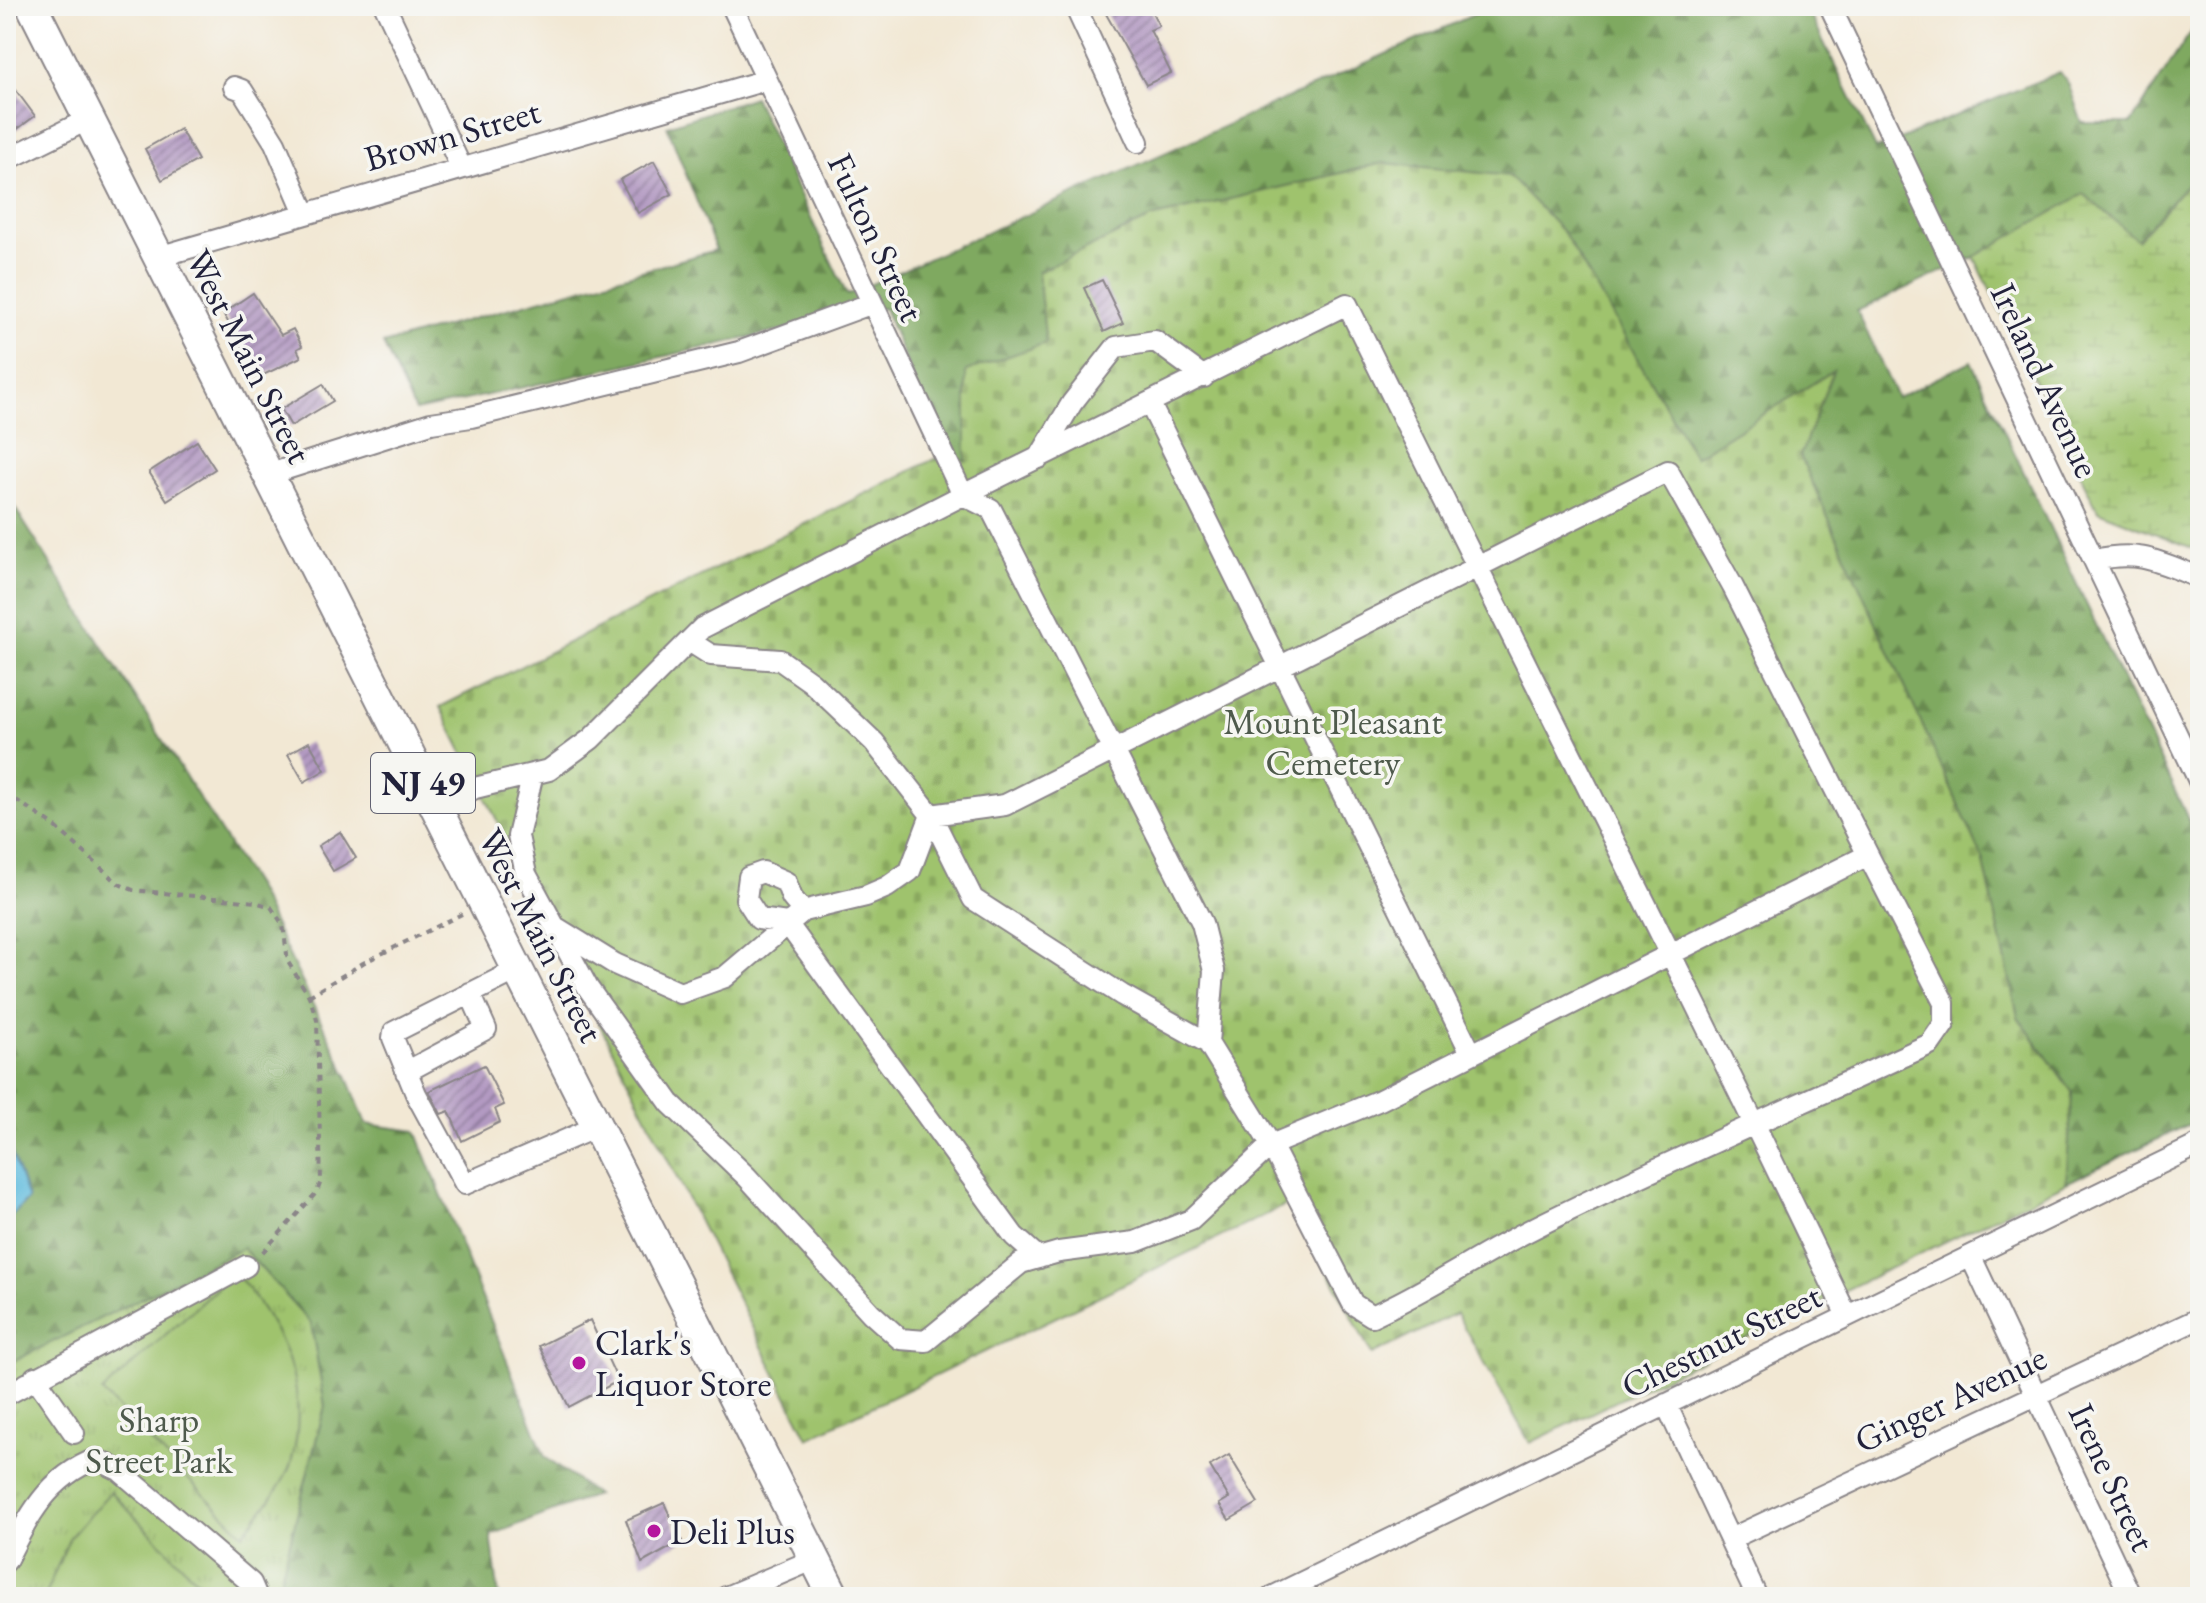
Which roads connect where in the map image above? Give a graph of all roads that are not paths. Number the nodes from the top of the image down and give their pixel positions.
1 (32, 6) edge
2 (385, 6) edge
3 (732, 6) edge
4 (1075, 6) edge
5 (1833, 7) edge
6 (766, 80) junction
7 (234, 87) dead end
8 (89, 119) junction
9 (1138, 142) dead end
10 (6, 160) edge
11 (461, 167) junction
12 (305, 213) junction
13 (158, 257) junction
14 (870, 304) junction
15 (1204, 377) junction
16 (1150, 404) junction
17 (1039, 458) junction
18 (267, 475) junction
19 (963, 495) junction
20 (2094, 560) junction
21 (1477, 569) junction
22 (2200, 578) edge
23 (689, 641) junction
24 (1278, 665) junction
25 (1113, 747) junction
26 (533, 774) junction
27 (2200, 783) edge
28 (435, 808) junction
29 (931, 815) junction
30 (1868, 855) junction
31 (795, 917) junction
32 (553, 925) junction
33 (1668, 953) junction
34 (517, 970) junction
35 (470, 993) junction
36 (1208, 1043) junction
37 (1471, 1053) junction
38 (406, 1072) junction
39 (1755, 1126) junction
40 (596, 1127) junction
41 (2200, 1144) edge
42 (1271, 1145) junction
43 (1971, 1257) junction
44 (1039, 1258) junction
45 (246, 1266) dead end
46 (1847, 1316) junction
47 (2200, 1318) edge
48 (35, 1377) junction
49 (6, 1395) edge
50 (2036, 1395) junction
51 (1666, 1404) junction
52 (74, 1433) dead end
53 (1730, 1539) junction
54 (815, 1559) junction
55 (6, 1561) edge
56 (756, 1591) edge
57 (257, 1597) edge
58 (726, 1597) edge
59 (834, 1597) edge
60 (1272, 1597) edge
61 (1757, 1597) edge
62 (2131, 1597) edge

1 - 8 highway, West Main Street / NJ 49
2 - 11 street
3 - 6 street, Fulton Street
4 - 9 street
5 - 20 street, Ireland Avenue
6 - 11 street, Brown Street
6 - 14 street, Fulton Street
7 - 12 street
8 - 10 street
8 - 13 highway, West Main Street / NJ 49
11 - 12 street, Brown Street
12 - 13 street, Brown Street
13 - 18 highway, West Main Street / NJ 49
14 - 18 street
14 - 19 street, Fulton Street
15 - 16 street
15 - 17 street
15 - 21 street
16 - 17 street
16 - 24 street
17 - 19 street
18 - 28 highway, West Main Street / NJ 49
19 - 23 street
19 - 25 street
20 - 22 street
20 - 27 street, Ireland Avenue
21 - 24 street
21 - 30 street
21 - 33 street
23 - 26 street
23 - 29 street
24 - 25 street
24 - 37 street
25 - 29 street
25 - 36 street
26 - 28 street
26 - 32 street
28 - 34 highway, West Main Street / NJ 49
29 - 31 street
29 - 36 street
30 - 33 street
30 - 39 street
31 - 32 street
31 - 44 street
32 - 44 street
33 - 37 street
33 - 39 street
34 - 35 street
34 - 40 highway, West Main Street / NJ 49
35 - 38 street
35 - 38 street
36 - 42 street
37 - 42 street
38 - 40 street
39 - 42 street
39 - 46 street
40 - 54 highway, West Main Street / NJ 49
41 - 43 street, Chestnut Street
42 - 44 street
43 - 46 street, Chestnut Street
43 - 50 street, Irene Street
45 - 48 street
46 - 51 street, Chestnut Street
47 - 50 street, Ginger Avenue
48 - 49 street
48 - 52 street
50 - 53 street, Ginger Avenue
50 - 62 street, Irene Street
51 - 53 street
51 - 60 street, Chestnut Street
53 - 61 street
54 - 56 street
54 - 59 highway, West Main Street / NJ 49
55 - 57 street
56 - 58 street

